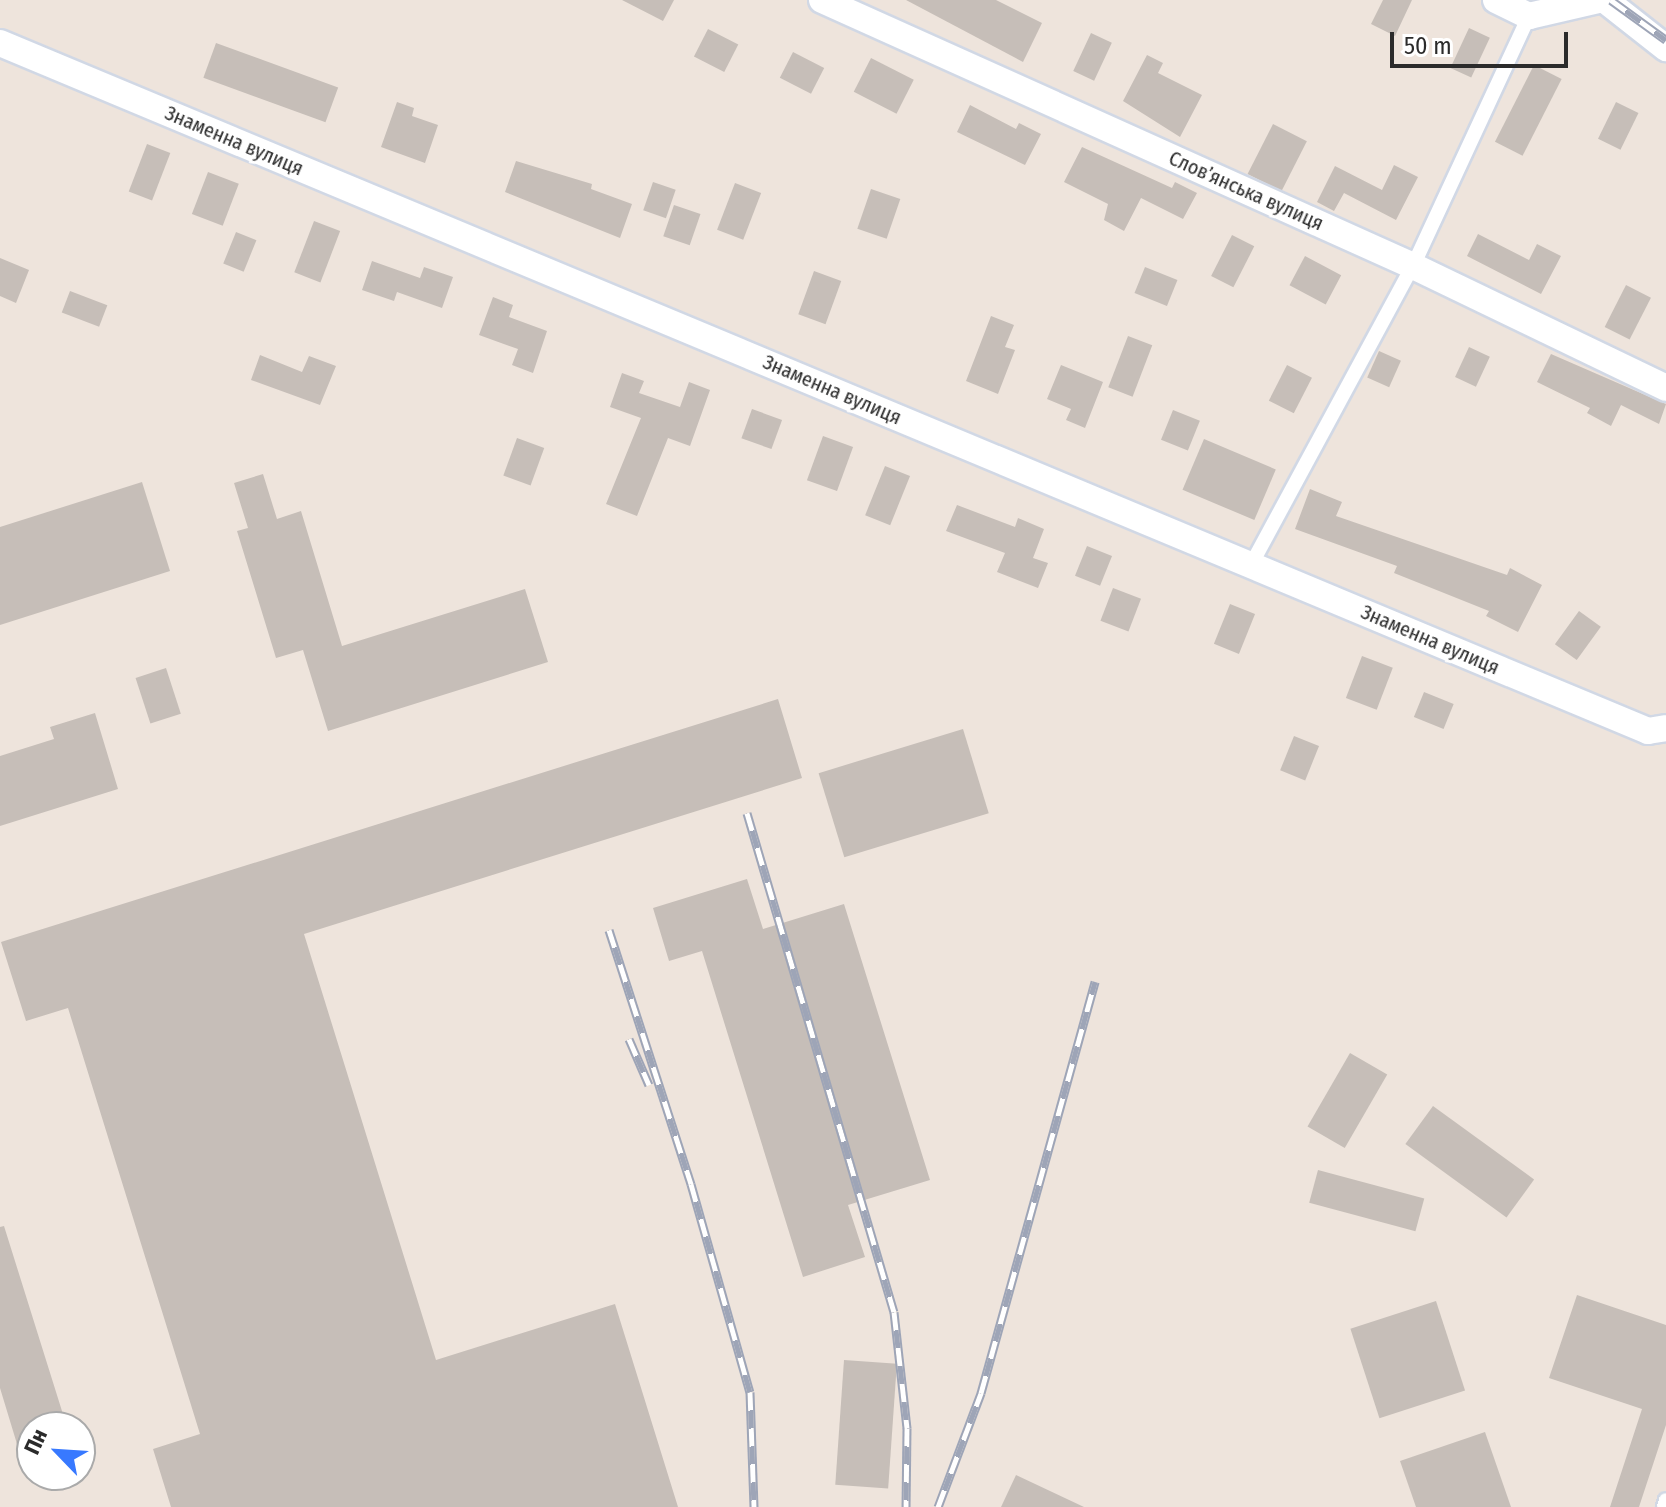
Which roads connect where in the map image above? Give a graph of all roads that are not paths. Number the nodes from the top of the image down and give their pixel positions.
1 (822, 0) edge
2 (1496, 0) edge
3 (1602, 0) edge
4 (1529, 16) junction
5 (0, 43) edge
6 (1666, 48) edge
7 (1413, 266) junction
8 (1666, 388) edge
9 (1251, 565) junction
10 (1666, 728) edge
11 (1666, 1500) edge
12 (1664, 1507) edge

1 - 7 street, Слов’янська вулиця
2 - 4 street
3 - 4 street
3 - 6 street
4 - 7 lane
5 - 9 street, Знаменна вулиця
7 - 8 street, Слов’янська вулиця
7 - 9 lane
9 - 10 street, Знаменна вулиця
11 - 12 lane

